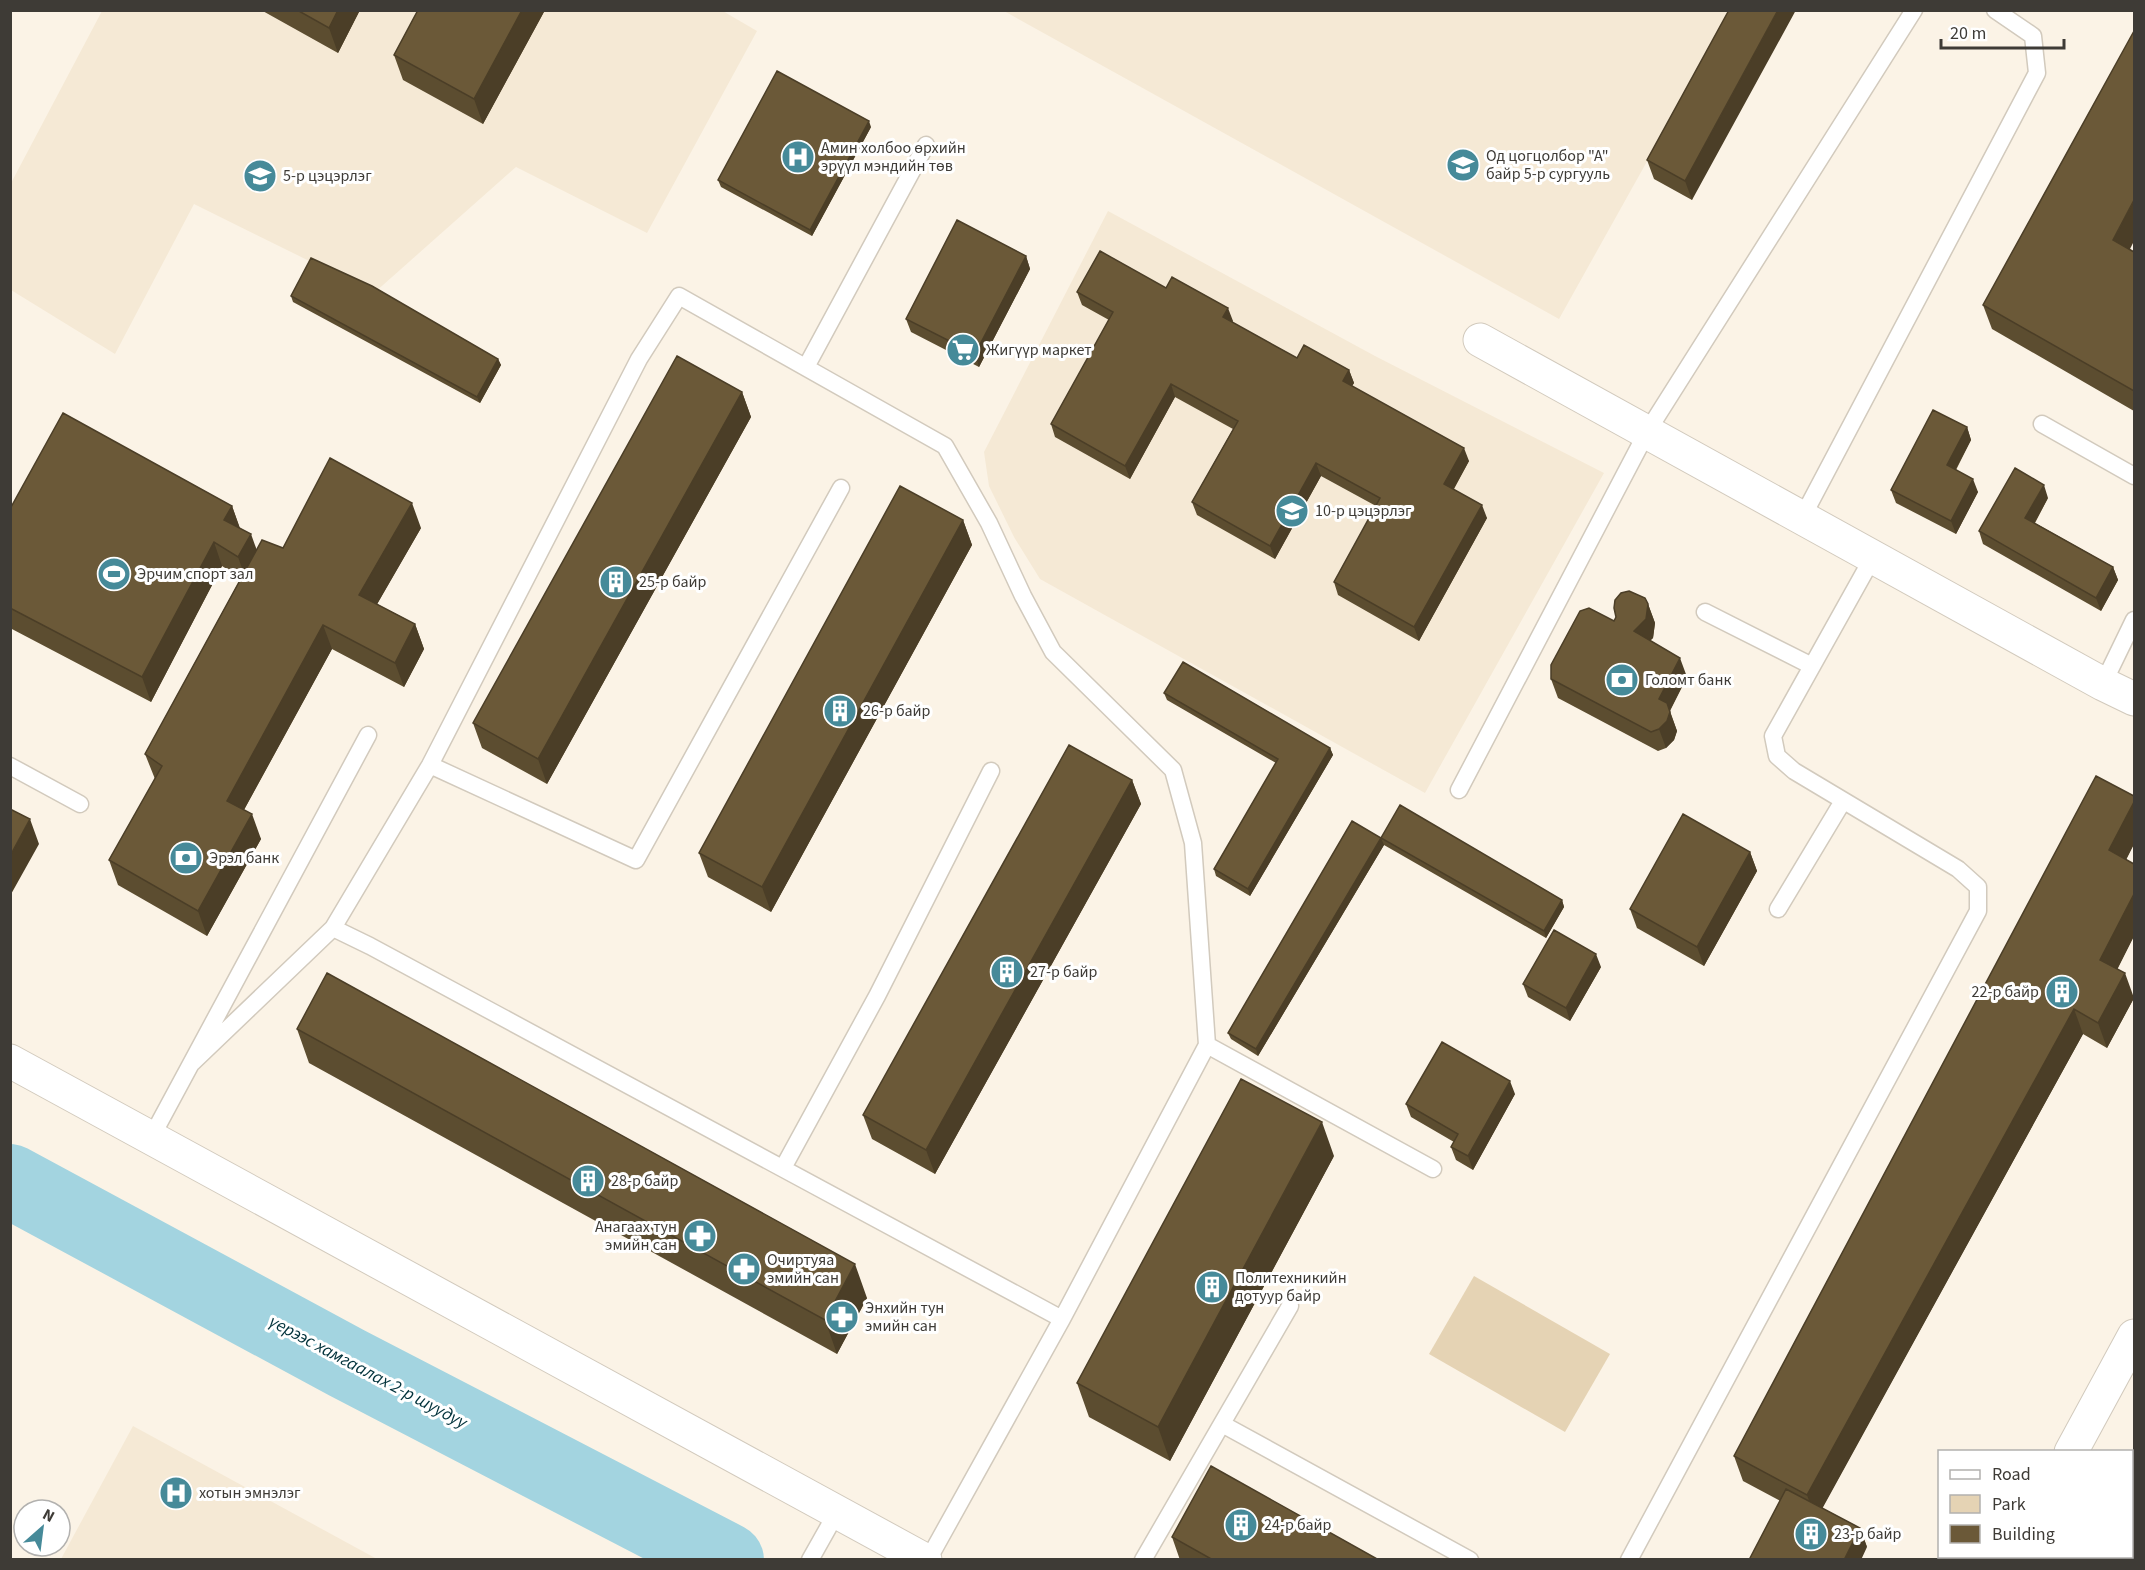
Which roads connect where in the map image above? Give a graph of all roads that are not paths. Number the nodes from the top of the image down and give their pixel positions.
1 (1914, 10) edge
2 (1995, 10) edge
3 (926, 145) dead end
4 (1480, 340) dead end
5 (806, 367) junction
6 (2042, 424) dead end
7 (1647, 432) junction
8 (2134, 476) edge
9 (841, 488) dead end
10 (1802, 518) junction
11 (1873, 557) junction
12 (1705, 612) dead end
13 (2134, 620) edge
14 (1812, 666) junction
15 (2103, 684) junction
16 (2134, 699) edge
17 (368, 735) dead end
18 (430, 765) junction
19 (10, 766) edge
20 (991, 771) dead end
21 (1460, 790) dead end
22 (1843, 801) junction
23 (80, 804) dead end
24 (1778, 909) dead end
25 (333, 928) junction
26 (1207, 1045) junction
27 (10, 1062) edge
28 (192, 1063) junction
29 (151, 1138) junction
30 (783, 1168) junction
31 (1433, 1168) dead end
32 (1290, 1306) dead end
33 (1062, 1319) junction
34 (2134, 1336) edge
35 (1222, 1424) junction
36 (2072, 1450) edge
37 (837, 1512) junction
38 (811, 1557) edge
39 (926, 1560) edge
40 (1143, 1560) edge
41 (1470, 1560) edge
42 (1629, 1560) edge

1 - 7 lane
2 - 10 lane
3 - 5 lane
4 - 7 main road
5 - 18 lane
5 - 26 lane
6 - 8 lane
7 - 10 main road
7 - 21 lane
9 - 18 lane
10 - 11 main road
11 - 14 lane
11 - 15 main road
12 - 14 lane
13 - 15 lane
14 - 22 lane
15 - 16 main road
17 - 28 lane
18 - 25 lane
19 - 23 lane
20 - 30 lane
22 - 24 lane
22 - 42 lane
25 - 28 lane
25 - 30 lane
26 - 31 lane
26 - 33 lane
27 - 29 main road
28 - 29 lane
29 - 37 main road
30 - 33 lane
32 - 35 lane
33 - 39 lane
34 - 36 main road
35 - 40 lane
35 - 41 lane
37 - 38 lane
37 - 39 main road

